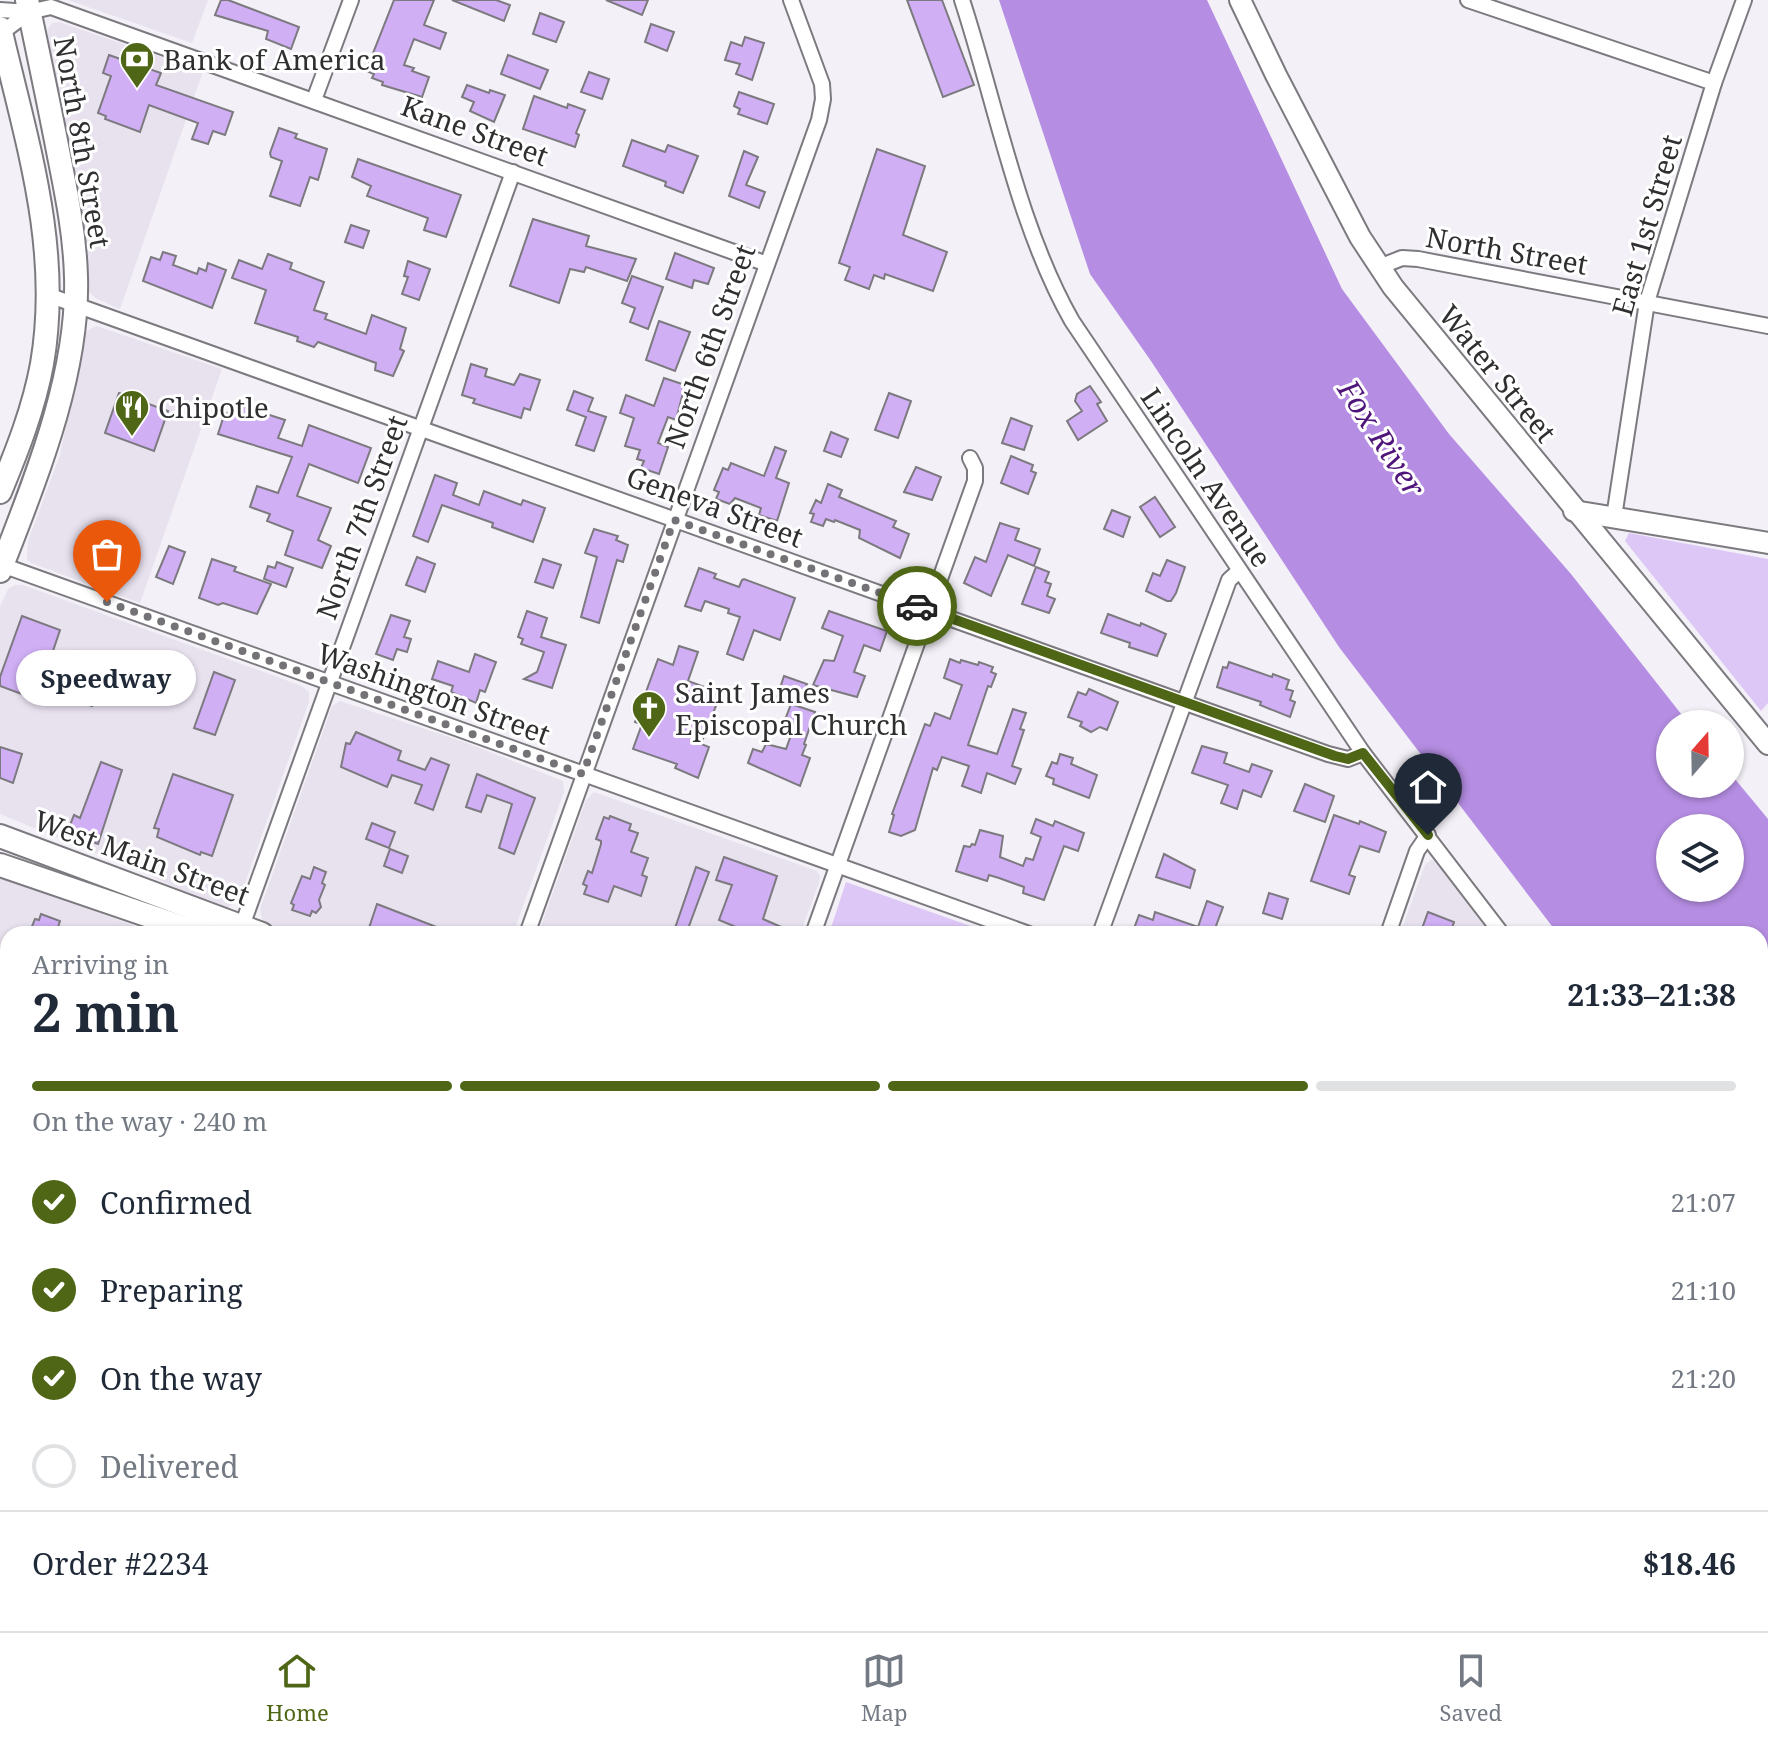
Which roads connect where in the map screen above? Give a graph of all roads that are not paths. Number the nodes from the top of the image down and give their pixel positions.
1 (351, 0) edge
2 (791, 0) edge
3 (962, 0) edge
4 (1240, 0) edge
5 (1468, 0) edge
6 (1744, 0) edge
7 (28, 6) edge
8 (0, 10) edge
9 (0, 32) edge
10 (1714, 83) junction
11 (314, 100) junction
12 (513, 172) junction
13 (767, 264) junction
14 (1379, 267) junction
15 (48, 295) junction
16 (1647, 302) junction
17 (75, 305) junction
18 (1768, 326) edge
19 (420, 428) junction
20 (970, 458) dead end
21 (0, 492) edge
22 (1574, 511) junction
23 (1614, 517) junction
24 (674, 520) junction
25 (1768, 543) edge
26 (1, 568) edge
27 (1239, 571) junction
28 (929, 610) junction
29 (330, 682) junction
30 (1184, 702) junction
31 (1766, 736) edge
32 (1363, 753) junction
33 (583, 774) junction
34 (1428, 835) junction
35 (0, 836) edge
36 (0, 865) edge
37 (838, 865) junction
38 (179, 926) edge
39 (241, 926) edge
40 (253, 926) edge
41 (530, 926) edge
42 (816, 926) edge
43 (1007, 926) edge
44 (1103, 926) edge
45 (1391, 926) edge
46 (1496, 926) edge

1 - 11 street
2 - 13 street, North 6th Street
3 - 27 street, Lincoln Avenue
4 - 14 street, Water Street
5 - 10 street
6 - 10 street, East 1st Street
7 - 8 street, Kane Street
7 - 9 street
7 - 11 street, Kane Street
7 - 17 main road, North 8th Street
9 - 15 main road, North 8th Street
10 - 16 street, East 1st Street
11 - 12 street, Kane Street
12 - 13 street, Kane Street
12 - 19 street, North 7th Street
13 - 24 street, North 6th Street
14 - 16 street, North Street
14 - 22 street, Water Street
15 - 17 street, Geneva Street
15 - 21 main road, North 8th Street
16 - 18 street, North Street
16 - 23 street, East 1st Street
17 - 19 street, Geneva Street
17 - 26 main road, North 8th Street
19 - 24 street, Geneva Street
19 - 29 street, North 7th Street
20 - 28 street
22 - 23 street
22 - 31 street, Water Street
23 - 25 street
24 - 28 street, Geneva Street
24 - 33 street, North 6th Street
26 - 29 street, Washington Street
27 - 30 street
27 - 32 street, Lincoln Avenue
28 - 30 street, Geneva Street
28 - 37 street
29 - 33 street, Washington Street
29 - 40 street, North 7th Street
30 - 32 street, Geneva Street
30 - 44 street
32 - 34 street, Lincoln Avenue
33 - 37 street, Washington Street
33 - 41 street, North 6th Street
34 - 45 street
34 - 46 street, Lincoln Avenue
35 - 39 main road, West Main Street
36 - 38 main road, West Main Street
37 - 42 street
37 - 43 street, Washington Street

